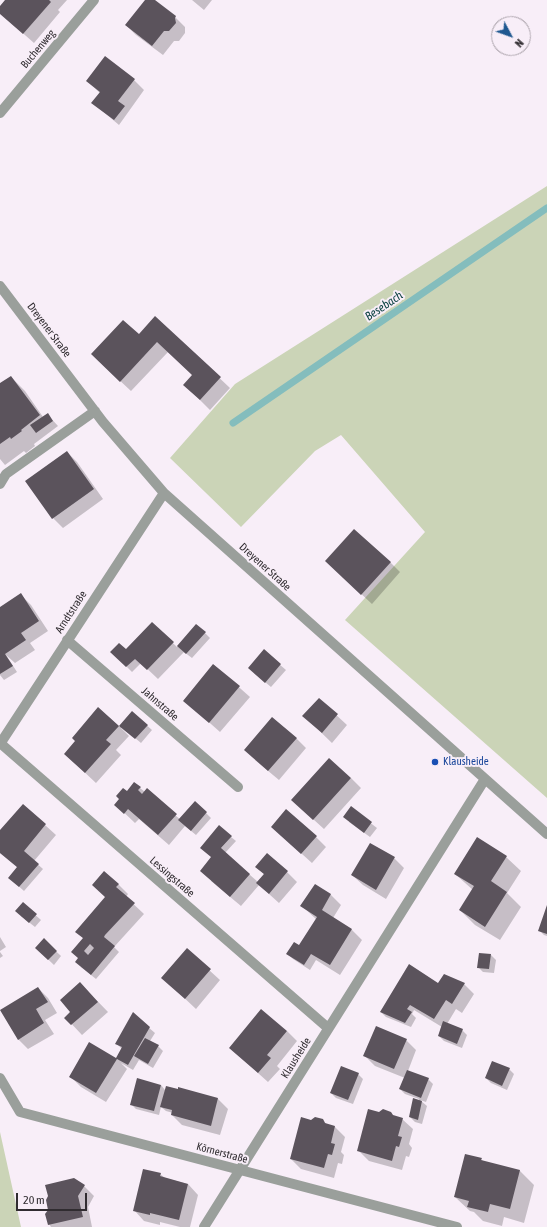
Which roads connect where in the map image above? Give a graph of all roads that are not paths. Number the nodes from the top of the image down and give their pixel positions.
1 (94, 0) edge
2 (0, 113) edge
3 (0, 286) edge
4 (95, 411) junction
5 (0, 484) edge
6 (164, 493) junction
7 (67, 640) junction
8 (0, 744) edge
9 (485, 779) junction
10 (238, 787) dead end
11 (547, 834) edge
12 (328, 1028) junction
13 (0, 1078) edge
14 (240, 1170) junction
15 (204, 1227) edge
16 (457, 1227) edge

1 - 2 street, Buchenweg
3 - 4 street, Dreyener Straße
4 - 5 street
4 - 6 street, Dreyener Straße
6 - 7 street, Arndtstraße
6 - 9 street, Dreyener Straße
7 - 8 street, Arndtstraße
7 - 10 street, Jahnstraße
8 - 12 street, Lessingstraße
9 - 11 street, Dreyener Straße
9 - 12 street, Klausheide
12 - 14 street, Klausheide
13 - 14 street, Körnerstraße
14 - 15 street, Klausheide
14 - 16 street, Körnerstraße

